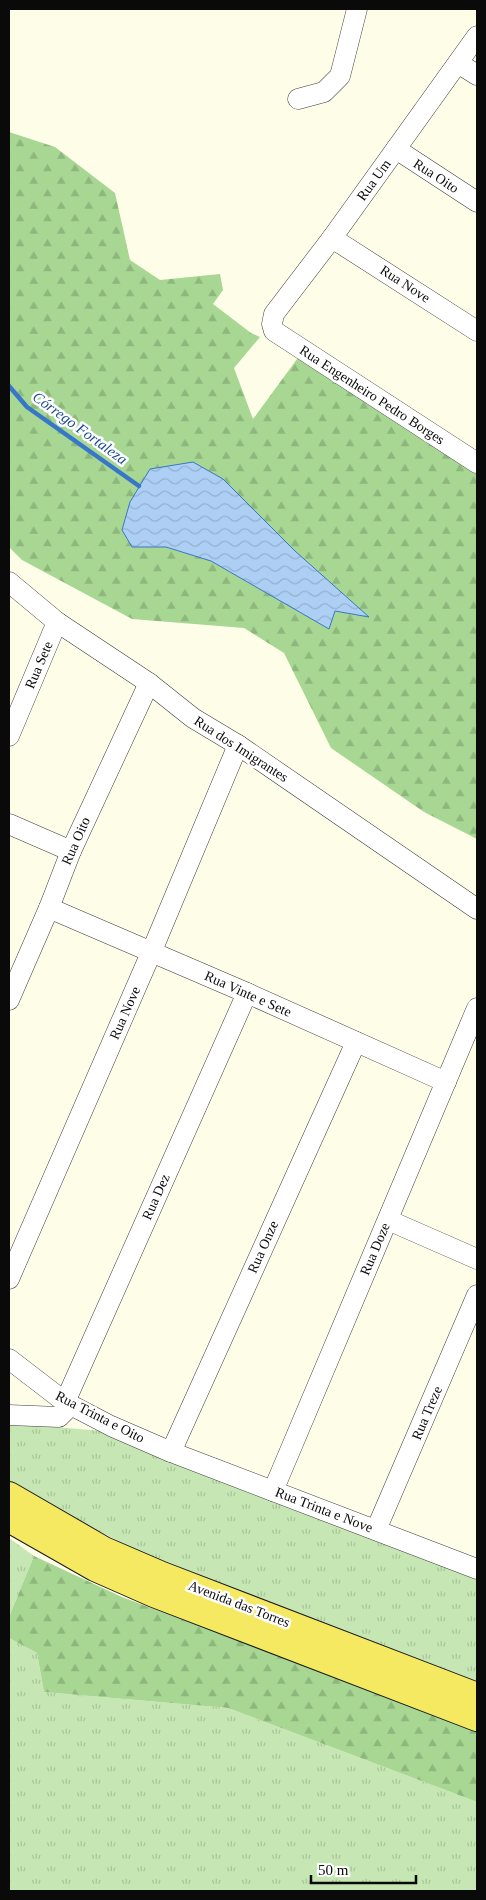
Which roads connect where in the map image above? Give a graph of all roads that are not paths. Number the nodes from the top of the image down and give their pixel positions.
1 (357, 9) edge
2 (477, 36) edge
3 (458, 63) junction
4 (477, 75) edge
5 (298, 99) dead end
6 (396, 150) junction
7 (477, 202) edge
8 (332, 238) junction
9 (272, 324) joint
10 (477, 331) edge
11 (475, 457) edge
12 (9, 582) edge
13 (57, 622) junction
14 (149, 683) junction
15 (9, 736) edge
16 (238, 745) junction
17 (9, 824) edge
18 (71, 851) junction
19 (49, 908) junction
20 (477, 909) edge
21 (151, 953) junction
22 (247, 993) junction
23 (9, 997) edge
24 (477, 1008) edge
25 (356, 1042) junction
26 (446, 1082) junction
27 (388, 1220) junction
28 (477, 1259) edge
29 (9, 1279) edge
30 (477, 1295) edge
31 (9, 1359) edge
32 (68, 1404) junction
33 (9, 1415) edge
34 (171, 1452) junction
35 (273, 1490) junction
36 (9, 1495) edge
37 (9, 1519) edge
38 (376, 1530) junction
39 (476, 1564) edge
40 (477, 1696) edge
41 (477, 1718) edge

1 - 5 street
2 - 3 street, Rua Um
3 - 4 street
3 - 6 street, Rua Um
6 - 7 street, Rua Oito
6 - 8 street, Rua Um
8 - 9 street, Rua Um
8 - 10 street, Rua Nove
9 - 11 street, Rua Engenheiro Pedro Borges
12 - 13 street, Rua dos Imigrantes
13 - 14 street, Rua dos Imigrantes
13 - 15 street, Rua Sete
14 - 16 street, Rua dos Imigrantes
14 - 18 street, Rua Oito
16 - 20 street, Rua dos Imigrantes
16 - 21 street, Rua Nove
17 - 18 street
18 - 19 street, Rua Oito
19 - 21 street, Rua Vinte e Sete
19 - 23 street, Rua Oito
21 - 22 street, Rua Vinte e Sete
21 - 29 street, Rua Nove
22 - 25 street, Rua Vinte e Sete
22 - 32 street, Rua Dez
24 - 26 street, Rua Doze
25 - 26 street, Rua Vinte e Sete
25 - 34 street, Rua Onze
26 - 27 street, Rua Doze
27 - 28 street
27 - 35 street, Rua Doze
30 - 38 street, Rua Treze
31 - 32 street, Rua Trinta e Oito
32 - 33 street
32 - 34 street, Rua Trinta e Oito
34 - 35 street, Rua Trinta e Nove
35 - 38 street, Rua Trinta e Nove
36 - 40 main road, Avenida das Torres
37 - 41 main road, Avenida das Torres
38 - 39 street, Rua Trinta e Nove

